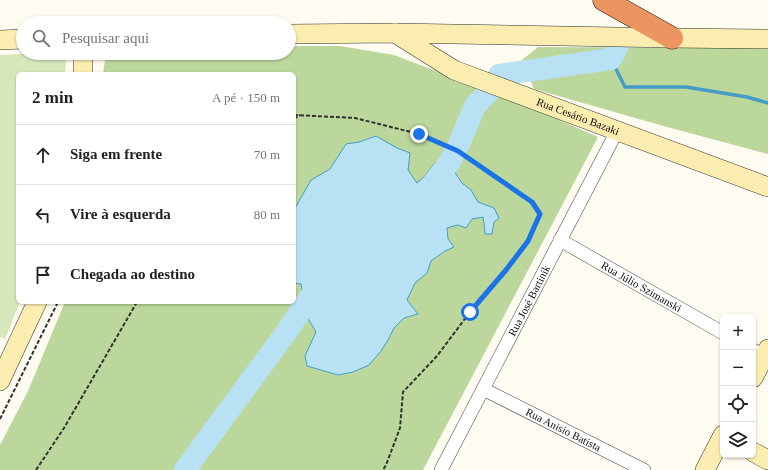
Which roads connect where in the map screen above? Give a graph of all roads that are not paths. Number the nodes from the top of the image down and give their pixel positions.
1 (604, 0) edge
2 (395, 33) junction
3 (296, 34) edge
4 (672, 38) junction
5 (16, 39) edge
6 (768, 39) edge
7 (0, 40) edge
8 (83, 60) edge
9 (83, 72) edge
10 (617, 131) junction
11 (768, 187) edge
12 (560, 240) junction
13 (36, 304) edge
14 (720, 331) edge
15 (762, 352) edge
16 (756, 369) edge
17 (0, 381) edge
18 (483, 389) junction
19 (720, 442) edge
20 (756, 454) edge
21 (768, 460) edge
22 (441, 470) edge
23 (644, 470) edge
24 (705, 470) edge

1 - 4 highway
2 - 3 street
2 - 4 street
2 - 10 street, Rua Cesário Bazaki
4 - 6 street
5 - 7 street
8 - 9 street
10 - 11 street, Rua Cesário Bazaki
10 - 12 street, Rua José Bartinik
12 - 14 street, Rua Júlio Szimanski
12 - 18 street, Rua José Bartinik
13 - 17 street
15 - 16 street
18 - 22 street, Rua José Bartinik
18 - 23 street, Rua Anisio Batista
19 - 24 street
20 - 21 street

